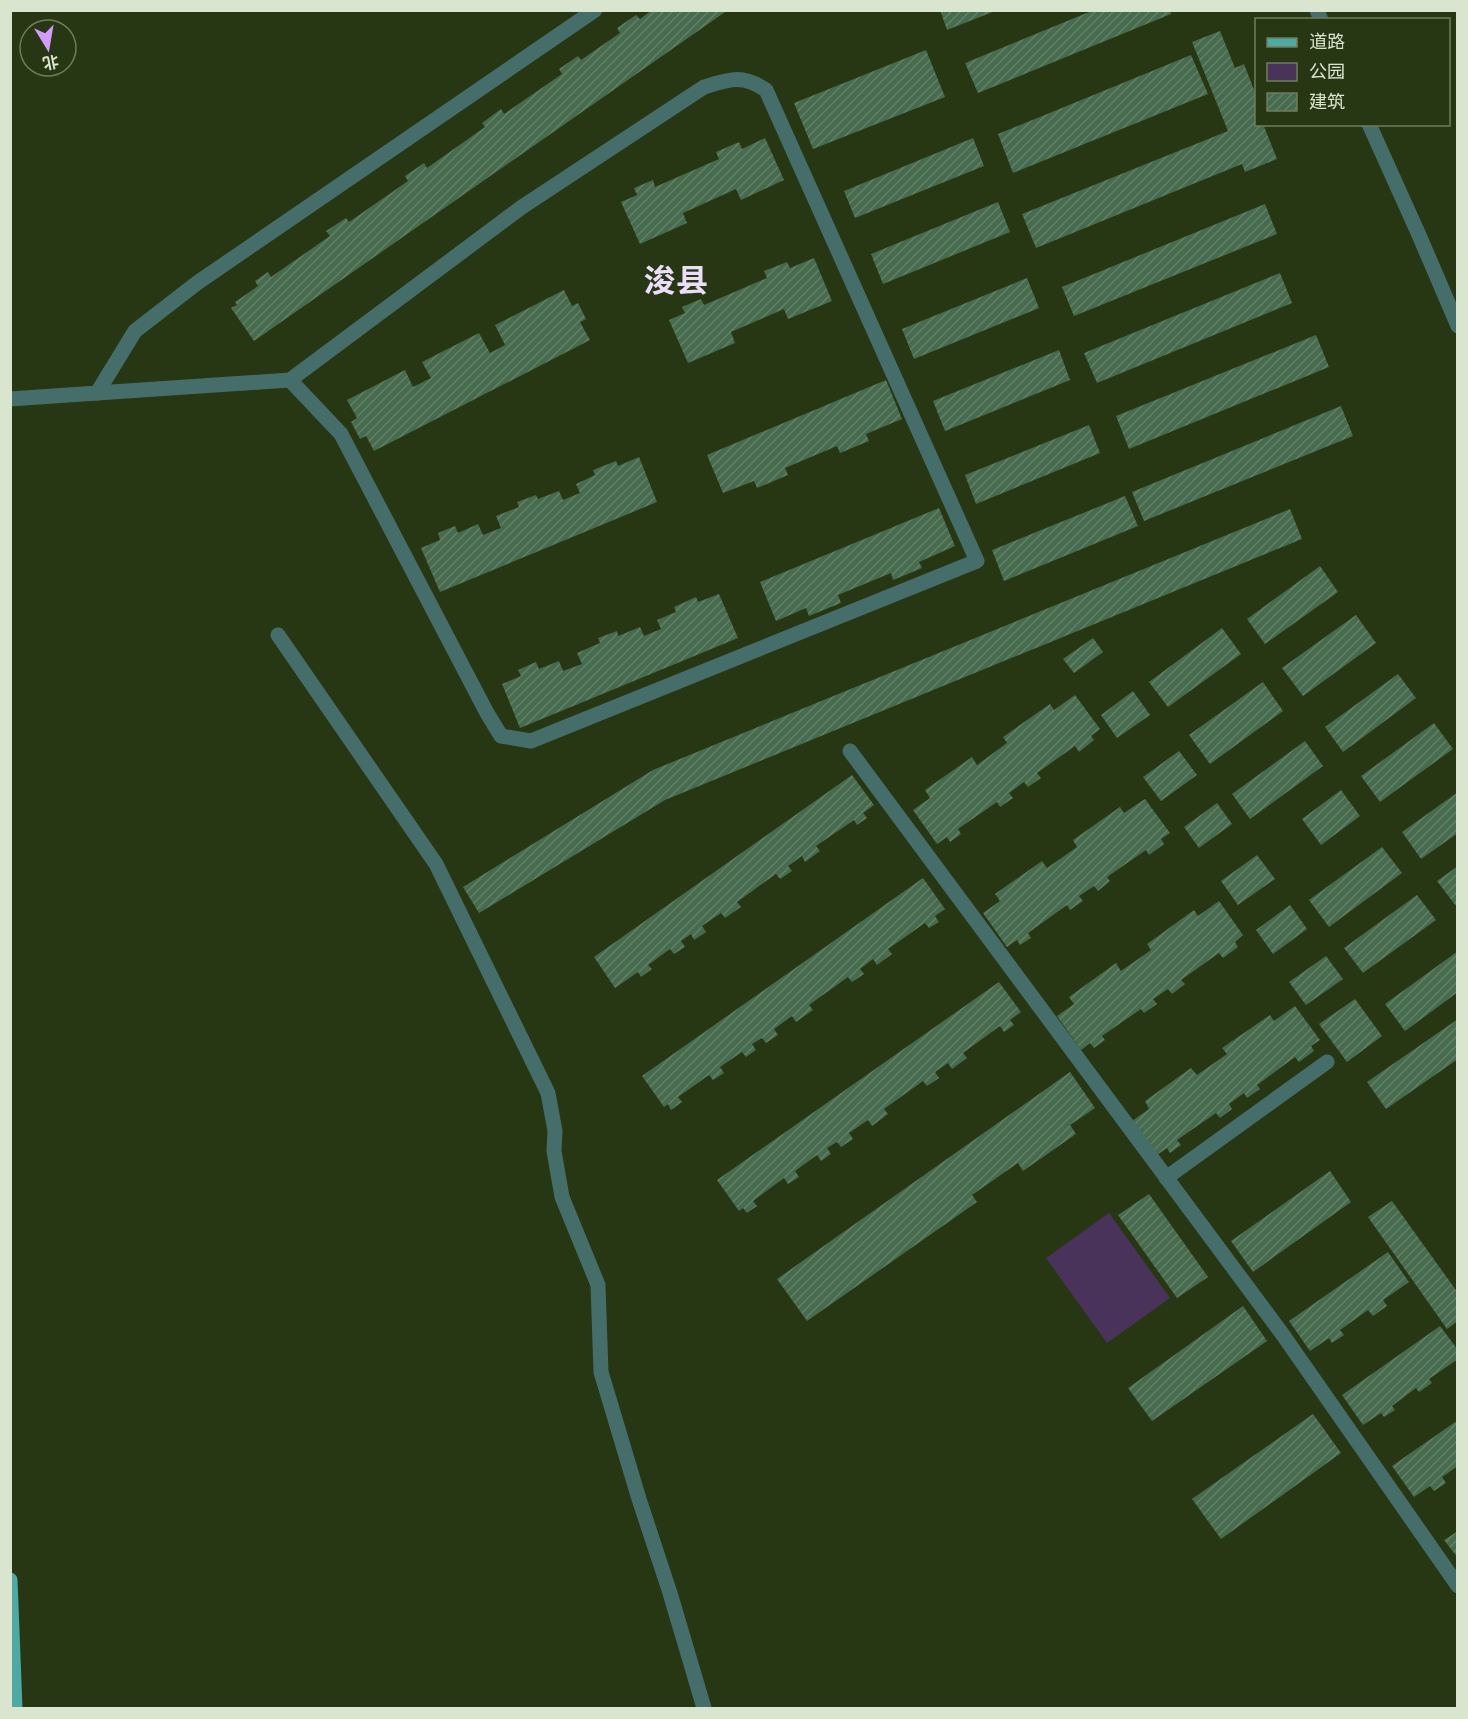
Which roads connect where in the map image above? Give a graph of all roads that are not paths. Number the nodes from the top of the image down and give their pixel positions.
1 (595, 10) edge
2 (1370, 126) edge
3 (1458, 326) edge
4 (290, 380) junction
5 (97, 393) junction
6 (10, 399) edge
7 (279, 635) dead end
8 (850, 751) dead end
9 (1327, 1062) dead end
10 (1166, 1178) junction
11 (10, 1580) edge
12 (1458, 1586) edge
13 (15, 1708) edge
14 (704, 1708) edge

1 - 5 street
2 - 3 street
4 - 4 street
4 - 5 street
5 - 6 street
7 - 14 street
8 - 10 street
9 - 10 street
10 - 12 street
11 - 13 main road

